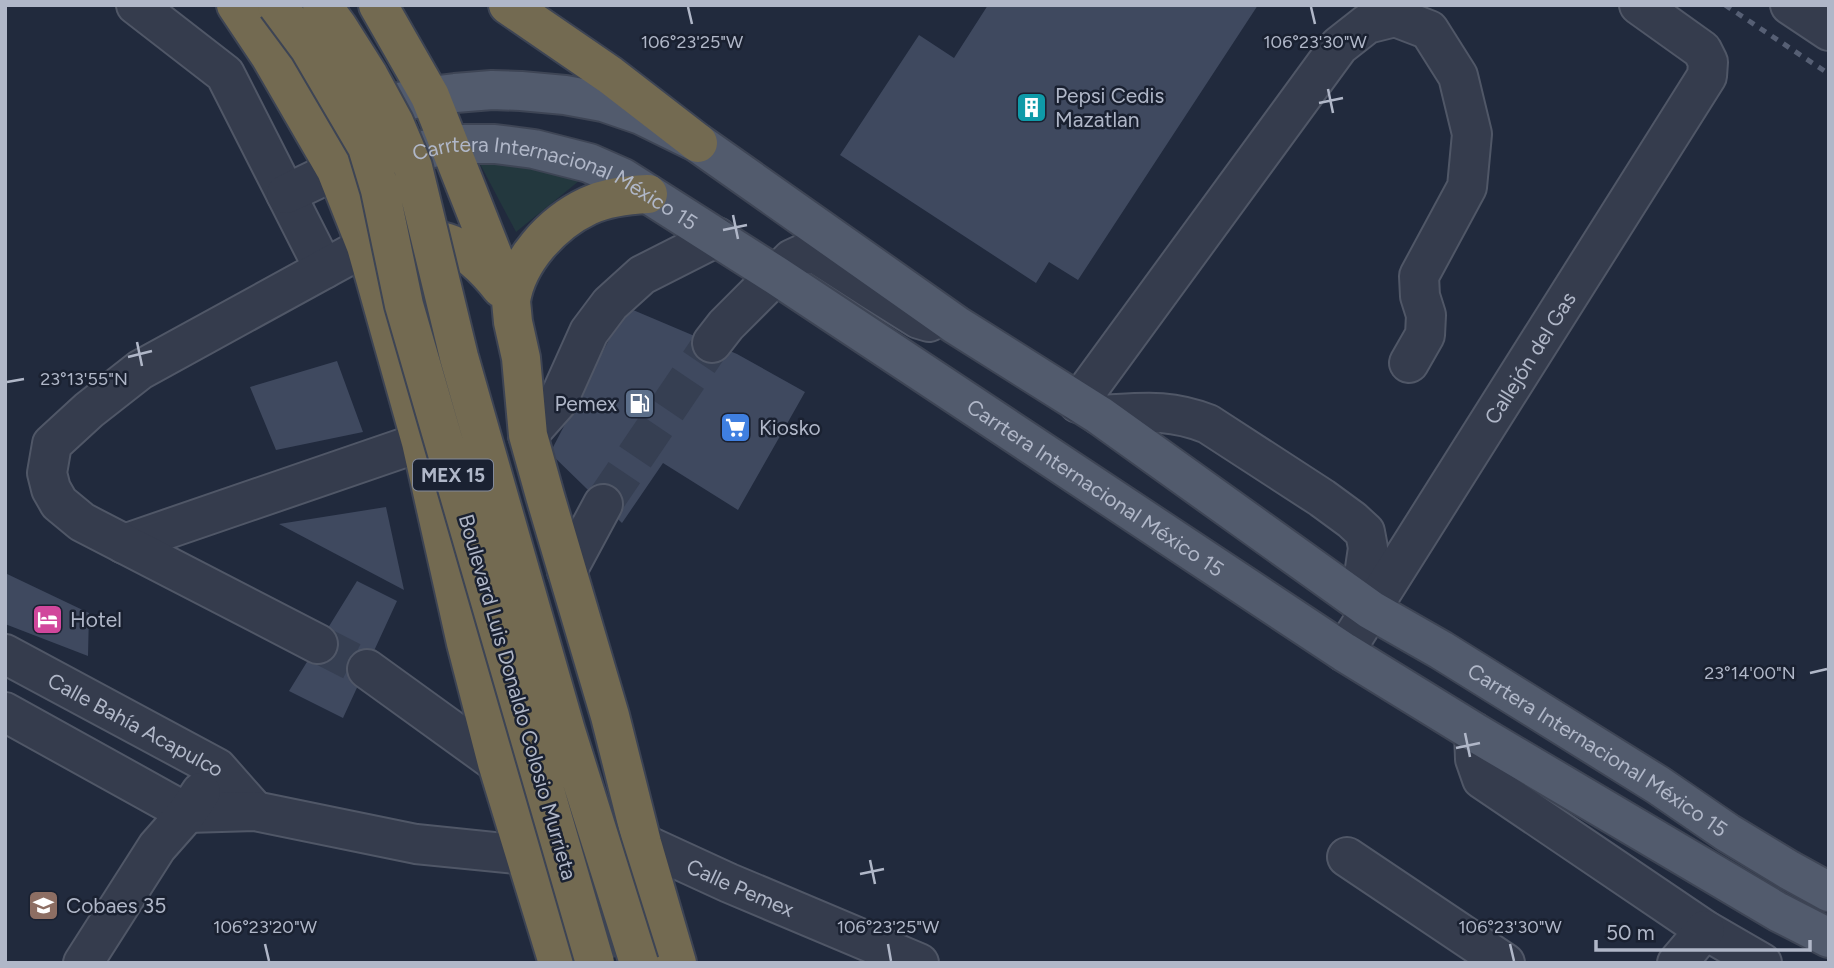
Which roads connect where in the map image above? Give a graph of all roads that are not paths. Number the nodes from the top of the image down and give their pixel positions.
1 (136, 5) edge
2 (236, 5) edge
3 (277, 5) edge
4 (322, 5) edge
5 (378, 5) edge
6 (509, 5) edge
7 (1639, 5) edge
8 (1790, 5) edge
9 (1829, 31) edge
10 (430, 96) junction
11 (309, 122) junction
12 (259, 140) junction
13 (698, 143) junction
14 (450, 144) junction
15 (336, 170) junction
16 (286, 194) junction
17 (648, 194) junction
18 (717, 237) junction
19 (366, 246) junction
20 (324, 269) junction
21 (777, 276) junction
22 (379, 294) junction
23 (511, 301) junction
24 (956, 325) junction
25 (712, 343) tunnel mouth
26 (1409, 363) dead end
27 (1089, 409) junction
28 (528, 435) junction
29 (421, 442) junction
30 (603, 505) tunnel mouth
31 (124, 544) junction
32 (566, 572) junction
33 (1366, 606) junction
34 (318, 644) tunnel mouth
35 (1344, 652) junction
36 (5, 653) edge
37 (367, 669) tunnel mouth
38 (5, 712) edge
39 (1474, 732) junction
40 (497, 763) junction
41 (217, 768) junction
42 (255, 811) junction
43 (187, 813) junction
44 (642, 843) junction
45 (525, 855) junction
46 (1347, 857) dead end
47 (1829, 892) edge
48 (1705, 930) junction
49 (1829, 938) edge
50 (83, 963) edge
51 (558, 963) edge
52 (595, 963) edge
53 (639, 963) edge
54 (677, 963) edge
55 (919, 963) edge
56 (1505, 963) edge
57 (1677, 963) edge
58 (1762, 963) edge

1 - 12 street
2 - 11 highway
3 - 52 highway, Boulevard Luis Donaldo Colosio Murrieta / MEX 15, bridge
4 - 53 highway, Boulevard Luis Donaldo Colosio Murrieta / MEX 15, bridge
5 - 10 highway
6 - 13 highway
7 - 33 street, Callejón del Gas
8 - 9 street
10 - 11 main road, Carrtera Internacional México 15
10 - 13 main road, Carrtera Internacional México 15
10 - 14 highway
11 - 12 street
11 - 15 highway
12 - 16 street
13 - 24 main road, Carrtera Internacional México 15
14 - 15 main road, Carrtera Internacional México 15
14 - 17 main road, Carrtera Internacional México 15
14 - 23 highway
15 - 16 street
15 - 19 highway
16 - 20 street
17 - 18 main road, Carrtera Internacional México 15
17 - 23 highway
18 - 21 main road, Carrtera Internacional México 15
18 - 28 street
19 - 20 street
19 - 22 highway
20 - 31 street
21 - 24 street
21 - 25 street
21 - 35 main road, Carrtera Internacional México 15
22 - 23 highway
22 - 29 highway
23 - 28 highway
24 - 27 main road, Carrtera Internacional México 15
26 - 27 street
27 - 33 main road, Carrtera Internacional México 15
27 - 33 street
28 - 32 highway
29 - 31 street
29 - 40 highway
30 - 32 street
31 - 34 street
32 - 44 highway
33 - 35 street, Callejón del Gas
33 - 47 main road, Carrtera Internacional México 15
35 - 39 main road, Carrtera Internacional México 15
36 - 41 street, Calle Bahía Acapulco
37 - 40 street
38 - 43 street
39 - 48 street
39 - 49 main road, Carrtera Internacional México 15
40 - 45 highway
41 - 42 street, Calle Bahía Acapulco
41 - 43 street
42 - 43 street, Calle Bahía Acapulco
42 - 45 street, Calle Bahía Acapulco
43 - 50 street
44 - 54 highway
44 - 55 street, Calle Pemex
45 - 51 highway
46 - 56 street
48 - 57 street
48 - 58 street

